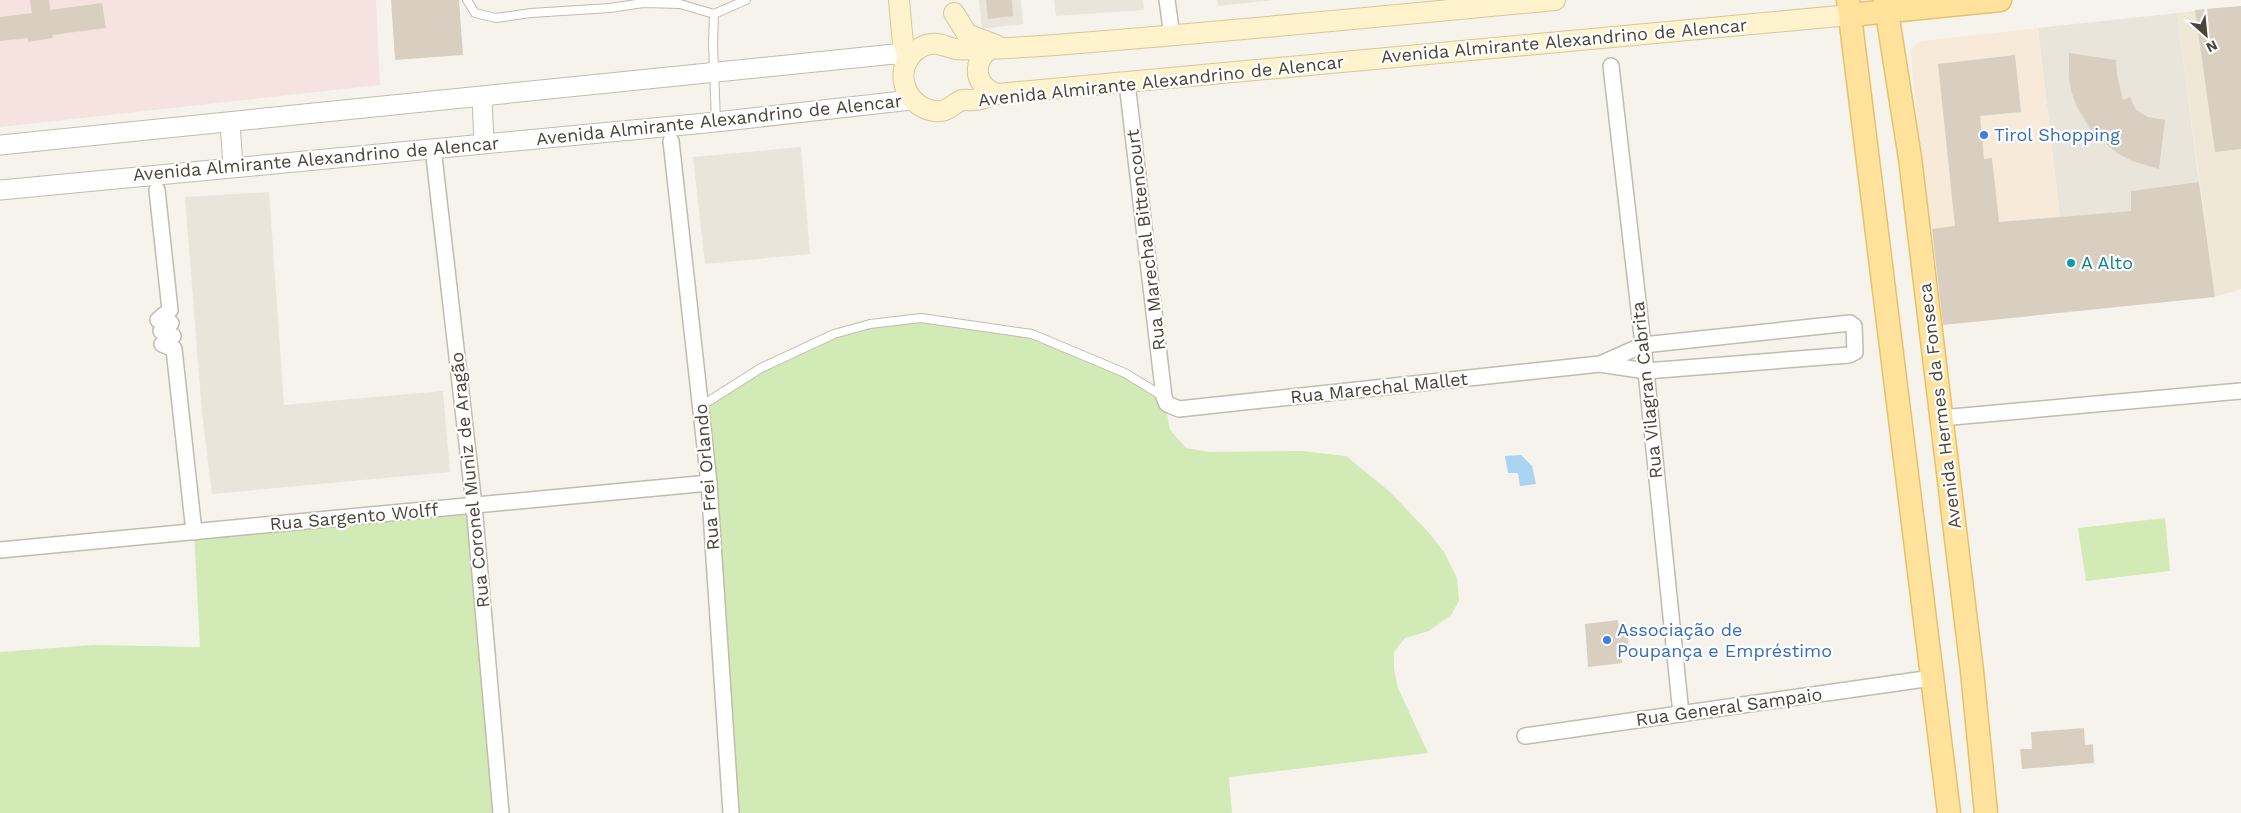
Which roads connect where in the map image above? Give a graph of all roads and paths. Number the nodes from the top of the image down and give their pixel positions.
1 (467, 0) edge
2 (746, 0) edge
3 (899, 0) edge
4 (1168, 0) edge
5 (1555, 0) edge
6 (2000, 0) edge
7 (1886, 6) edge
8 (954, 7) edge
9 (1849, 7) edge
10 (714, 14) junction
11 (1172, 36) junction
12 (956, 49) junction
13 (998, 49) junction
14 (909, 58) junction
15 (1611, 66) dead end
16 (715, 73) junction
17 (1127, 83) junction
18 (997, 94) junction
19 (482, 97) junction
20 (911, 100) junction
21 (963, 100) junction
22 (230, 122) junction
23 (716, 122) junction
24 (671, 141) dead end
25 (484, 143) junction
26 (0, 146) edge
27 (433, 148) junction
28 (233, 167) junction
29 (0, 190) edge
30 (157, 190) dead end
31 (1642, 345) junction
32 (1600, 364) junction
33 (1646, 371) junction
34 (2241, 391) edge
35 (1164, 397) junction
36 (701, 406) junction
37 (1941, 418) junction
38 (709, 483) junction
39 (474, 506) junction
40 (194, 532) junction
41 (0, 550) edge
42 (1932, 678) junction
43 (1681, 714) junction
44 (1525, 736) dead end
45 (501, 813) edge
46 (731, 813) edge
47 (1948, 813) edge
48 (1986, 813) edge

1 - 10 lane
2 - 10 lane
3 - 14 main road
4 - 11 street
5 - 11 main road
6 - 7 main road, Avenida Almirante Alexandrino de Alencar
7 - 9 main road, Avenida Almirante Alexandrino de Alencar
7 - 37 main road, Avenida Hermes da Fonseca
8 - 12 main road
8 - 13 main road
9 - 17 main road, Avenida Almirante Alexandrino de Alencar
9 - 42 main road
10 - 16 lane
11 - 13 main road
12 - 13 main road
12 - 14 main road
12 - 21 main road
13 - 18 main road
14 - 16 street
14 - 20 main road
15 - 31 street, Rua Vilagran Cabrita
16 - 19 street
16 - 23 lane
17 - 18 main road, Avenida Almirante Alexandrino de Alencar
17 - 35 street, Rua Marechal Bittencourt
18 - 21 main road, Avenida Almirante Alexandrino de Alencar
19 - 22 street
19 - 25 street
20 - 21 main road, Avenida Almirante Alexandrino de Alencar
20 - 23 street, Avenida Almirante Alexandrino de Alencar
22 - 26 street
22 - 28 street
23 - 25 street, Avenida Almirante Alexandrino de Alencar
24 - 36 street, Rua Frei Orlando
25 - 27 street, Avenida Almirante Alexandrino de Alencar
27 - 28 street, Avenida Almirante Alexandrino de Alencar
27 - 39 street, Rua Coronel Muniz de Aragão
28 - 29 street, Avenida Almirante Alexandrino de Alencar
30 - 40 street
31 - 32 street, Rua Marechal Mallet
31 - 33 street, Rua Vilagran Cabrita
31 - 33 street, Rua Marechal Mallet
32 - 33 street, Rua Marechal Mallet
32 - 35 street, Rua Marechal Mallet
33 - 43 street, Rua Vilagran Cabrita
34 - 37 street
35 - 36 lane
36 - 38 street, Rua Frei Orlando
37 - 48 main road, Avenida Hermes da Fonseca
38 - 39 street, Rua Sargento Wolff
38 - 46 street, Rua Frei Orlando
39 - 40 street, Rua Sargento Wolff
39 - 45 street, Rua Coronel Muniz de Aragão
40 - 41 street, Rua Sargento Wolff
42 - 43 street, Rua General Sampaio
42 - 47 main road
43 - 44 street, Rua General Sampaio

